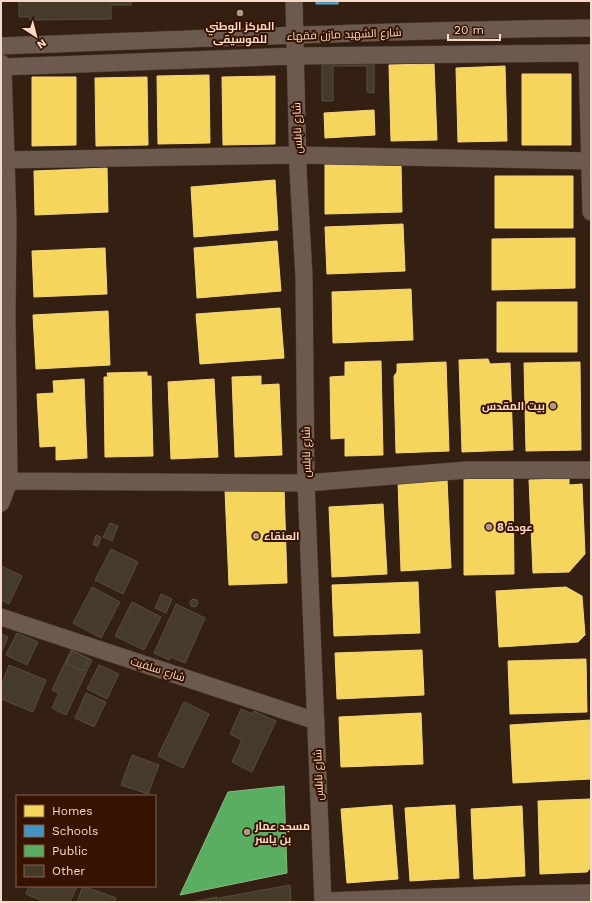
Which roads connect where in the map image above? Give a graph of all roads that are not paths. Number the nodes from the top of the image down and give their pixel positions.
1 (294, 1) edge
2 (591, 28) edge
3 (294, 35) junction
4 (1, 46) edge
5 (589, 53) edge
6 (294, 56) junction
7 (2, 66) edge
8 (298, 155) junction
9 (4, 160) edge
10 (590, 161) junction
11 (591, 212) edge
12 (4, 304) edge
13 (591, 470) edge
14 (5, 479) edge
15 (306, 482) junction
16 (1, 503) edge
17 (1, 617) edge
18 (316, 721) junction
19 (591, 893) edge
20 (519, 898) edge
21 (323, 902) edge

1 - 3 street, شارع نابلس
2 - 3 street, شارع الشهيد مازن فقهاء
3 - 4 street, شارع الشهيد مازن فقهاء
3 - 6 street, شارع نابلس
5 - 6 street, شارع الشهيد مازن فقهاء
5 - 10 street
6 - 7 street, شارع الشهيد مازن فقهاء
6 - 8 street, شارع نابلس
7 - 9 street
8 - 9 street
8 - 10 street
8 - 15 street, شارع نابلس
9 - 12 street
10 - 11 street
12 - 14 street
13 - 15 street
14 - 15 street
14 - 16 street
15 - 18 street, شارع نابلس
17 - 18 street, شارع سلفيت
18 - 21 street, شارع نابلس
19 - 20 street
20 - 21 street

